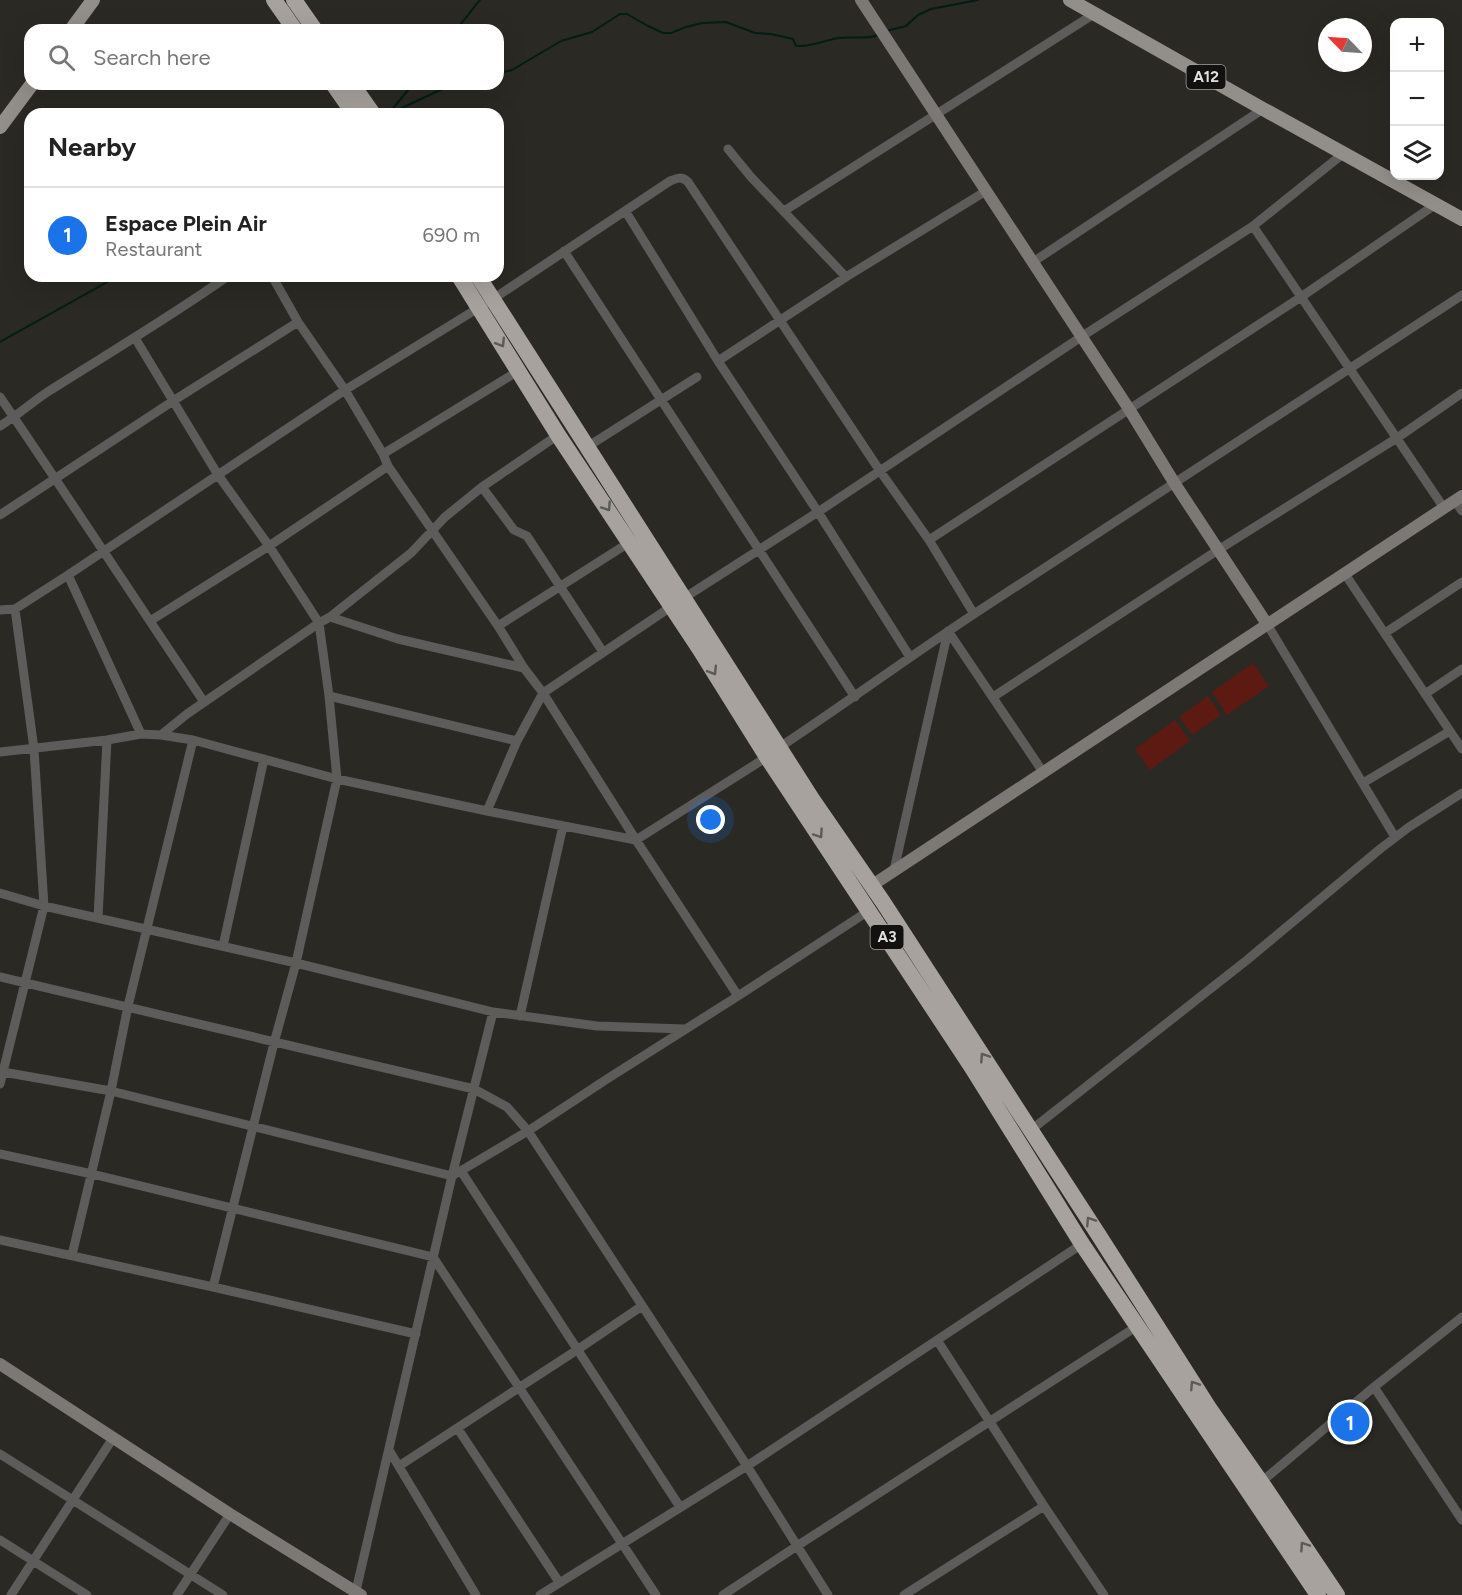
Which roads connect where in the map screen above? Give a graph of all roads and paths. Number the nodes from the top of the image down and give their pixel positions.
1 (274, 0) edge
2 (294, 0) edge
3 (861, 0) edge
4 (1070, 0) edge
5 (89, 2) edge
6 (1094, 15) junction
7 (75, 24) edge
8 (291, 24) edge
9 (311, 24) edge
10 (28, 90) edge
11 (337, 90) edge
12 (356, 90) edge
13 (350, 108) edge
14 (369, 108) edge
15 (1263, 109) junction
16 (937, 115) junction
17 (0, 128) edge
18 (728, 149) dead end
19 (1344, 153) junction
20 (986, 191) junction
21 (1436, 204) junction
22 (784, 211) junction
23 (626, 212) junction
24 (1462, 219) edge
25 (1254, 226) junction
26 (564, 251) junction
27 (1033, 262) junction
28 (846, 277) junction
29 (219, 282) edge
30 (275, 282) edge
31 (465, 282) edge
32 (480, 282) edge
33 (1462, 295) edge
34 (1301, 297) junction
35 (485, 303) junction
36 (781, 319) junction
37 (298, 322) junction
38 (1081, 337) junction
39 (135, 338) junction
40 (718, 361) junction
41 (1351, 369) junction
42 (518, 370) junction
43 (697, 377) dead end
44 (345, 390) junction
45 (1462, 393) edge
46 (0, 398) edge
47 (660, 400) junction
48 (173, 401) junction
49 (1129, 409) junction
50 (14, 418) junction
51 (0, 426) edge
52 (558, 435) junction
53 (1397, 438) junction
54 (587, 447) junction
55 (383, 454) junction
56 (388, 466) junction
57 (880, 471) junction
58 (218, 475) junction
59 (56, 479) junction
60 (1175, 484) junction
61 (482, 487) junction
62 (1460, 503) edge
63 (1444, 508) junction
64 (818, 512) junction
65 (0, 515) edge
66 (431, 531) junction
67 (929, 540) junction
68 (630, 542) junction
69 (269, 546) junction
70 (758, 550) junction
71 (1218, 550) junction
72 (103, 552) junction
73 (1345, 574) junction
74 (68, 575) junction
75 (1462, 582) edge
76 (560, 587) junction
77 (0, 600) edge
78 (678, 602) junction
79 (8, 610) edge
80 (974, 614) junction
81 (330, 617) junction
82 (150, 621) junction
83 (319, 623) junction
84 (1267, 624) junction
85 (498, 626) junction
86 (948, 631) junction
87 (1385, 633) junction
88 (603, 652) junction
89 (910, 657) junction
90 (524, 668) junction
91 (1462, 669) edge
92 (543, 693) junction
93 (1425, 694) junction
94 (329, 696) junction
95 (855, 697) junction
96 (993, 698) junction
97 (204, 702) junction
98 (1450, 731) junction
99 (141, 734) junction
100 (161, 735) junction
101 (107, 740) junction
102 (193, 740) junction
103 (517, 741) junction
104 (34, 749) junction
105 (1462, 749) edge
106 (0, 752) edge
107 (773, 752) junction
108 (264, 759) junction
109 (1043, 772) junction
110 (337, 778) junction
111 (1364, 783) junction
112 (1462, 793) edge
113 (488, 811) junction
114 (563, 826) junction
115 (1395, 837) junction
116 (636, 840) junction
117 (894, 870) junction
118 (871, 886) junction
119 (0, 893) edge
120 (44, 906) junction
121 (876, 906) junction
122 (98, 918) junction
123 (146, 929) junction
124 (223, 946) junction
125 (296, 963) junction
126 (0, 977) edge
127 (26, 983) junction
128 (738, 996) junction
129 (128, 1006) junction
130 (493, 1012) junction
131 (520, 1016) junction
132 (684, 1029) junction
133 (274, 1043) junction
134 (3, 1059) edge
135 (3, 1072) junction
136 (0, 1084) edge
137 (474, 1089) junction
138 (111, 1091) junction
139 (253, 1127) junction
140 (1031, 1130) junction
141 (528, 1131) junction
142 (0, 1154) edge
143 (461, 1171) junction
144 (92, 1174) junction
145 (452, 1176) junction
146 (233, 1209) junction
147 (0, 1240) edge
148 (1082, 1244) junction
149 (72, 1255) junction
150 (434, 1257) junction
151 (213, 1287) junction
152 (642, 1306) junction
153 (1462, 1317) edge
154 (1144, 1322) junction
155 (416, 1334) junction
156 (937, 1340) junction
157 (577, 1350) junction
158 (0, 1364) edge
159 (520, 1387) junction
160 (1374, 1387) junction
161 (988, 1422) junction
162 (458, 1429) junction
163 (113, 1438) junction
164 (389, 1450) junction
165 (0, 1454) edge
166 (399, 1466) junction
167 (747, 1466) junction
168 (1255, 1487) junction
169 (73, 1500) junction
170 (1044, 1506) junction
171 (680, 1508) junction
172 (230, 1514) junction
173 (1462, 1520) edge
174 (0, 1540) edge
175 (622, 1543) junction
176 (797, 1546) junction
177 (34, 1562) junction
178 (190, 1574) junction
179 (559, 1582) junction
180 (358, 1594) edge
181 (11, 1595) edge
182 (87, 1595) edge
183 (177, 1595) edge
184 (223, 1595) edge
185 (476, 1595) edge
186 (540, 1595) edge
187 (656, 1595) edge
188 (723, 1595) edge
189 (828, 1595) edge
190 (904, 1595) edge
191 (1104, 1595) edge
192 (1318, 1595) edge
193 (1337, 1595) edge

1 - 8 highway
2 - 9 highway
3 - 16 street
4 - 6 main road, A12
5 - 7 main road
6 - 15 main road, A12
6 - 16 street
10 - 17 main road
11 - 13 highway
12 - 14 highway
15 - 19 main road, A12
15 - 27 street
16 - 20 street
16 - 22 street
18 - 22 street
19 - 21 main road, A12
19 - 25 street
20 - 27 street
20 - 28 street
21 - 24 main road, A12
21 - 34 street
22 - 28 street
23 - 26 street
23 - 36 street
23 - 40 street
25 - 34 street
25 - 38 street
26 - 35 street
26 - 47 street
27 - 38 street
28 - 36 street
29 - 39 street
30 - 37 street
31 - 35 highway, A3
32 - 35 highway, A3
33 - 41 street
34 - 41 street
34 - 49 street
35 -> 42 highway, A3
35 - 44 street
35 - 54 highway, A3
36 - 40 street
36 - 57 street
37 - 44 street
37 - 48 street
38 - 49 street
38 - 57 street
39 - 48 street
39 - 50 street
40 - 64 street
41 - 53 street
41 - 60 street
42 - 52 highway, A3
42 - 55 street
43 - 47 street
44 - 55 street
44 - 58 street
45 - 53 street
46 - 50 street
47 - 54 street
47 - 70 street
48 - 58 street
48 - 59 street
49 - 60 street
49 - 67 street
50 - 51 street
50 - 59 street
52 - 61 street
52 -> 68 highway, A3
53 - 63 street
53 - 71 street
54 - 78 highway, A3
55 - 56 street
56 - 66 street
56 - 69 street
57 - 64 street
57 - 67 street
58 - 69 street
58 - 72 street
59 - 65 street
59 - 72 street
60 - 71 street
60 - 80 street
61 - 66 street
61 - 76 street
62 - 63 street
63 - 73 street
64 - 70 street
64 - 89 street
66 - 81 street
66 - 85 street
67 - 80 street
68 - 76 street
68 - 78 highway, A3
69 - 82 street
69 - 83 street
70 - 78 street
70 - 95 street
71 - 84 street
71 - 96 street
72 - 74 street
72 - 82 street
73 - 84 street
73 - 87 street
74 - 79 street
74 - 99 street
75 - 87 street
76 - 85 street
76 - 88 street
77 - 79 street
78 - 88 street
78 - 107 highway, A3
79 - 104 street
80 - 86 street
81 - 83 street
81 - 90 street
82 - 97 street
83 - 94 street
83 - 97 street
84 - 109 street
84 - 111 street
85 - 90 street
86 - 89 street
86 - 96 street
86 - 117 street
87 - 93 street
88 - 92 street
89 - 95 street
90 - 92 street
91 - 93 street
92 - 103 street
92 - 116 street
93 - 98 street
94 - 103 street
94 - 110 street
95 - 107 street
96 - 109 street
97 - 100 street
98 - 105 street
98 - 111 street
99 - 100 street
99 - 101 street
100 - 102 street
101 - 104 street
101 - 122 street
102 - 108 street
102 - 123 street
103 - 113 street
104 - 106 street
104 - 120 street
107 - 116 street
107 - 118 highway, A3
107 -> 121 highway, A3
108 - 110 street
108 - 124 street
109 - 117 street
110 - 113 street
110 - 125 street
111 - 115 street
112 - 115 street
113 - 114 street
114 - 116 street
114 - 131 street
115 - 140 street
116 - 128 street
117 - 118 street
118 - 121 highway, A3
119 - 120 street
120 - 122 street
120 - 127 street
121 - 128 street
140 -> 121 highway, A3
121 - 148 highway, A3
122 - 123 street
123 - 124 street
123 - 129 street
124 - 125 street
125 - 130 street
125 - 133 street
126 - 127 street
127 - 129 street
127 - 134 street
128 - 132 street
129 - 133 street
129 - 138 street
130 - 131 street
130 - 137 street
131 - 132 street
132 - 141 street
133 - 137 street
133 - 139 street
134 - 135 street
135 - 136 street
135 - 138 street
137 - 141 street
137 - 145 street
138 - 139 street
138 - 144 street
139 - 145 street
139 - 146 street
154 -> 140 highway, A3
141 - 143 street
141 - 152 street
142 - 144 street
143 - 145 street
143 - 157 street
144 - 146 street
144 - 149 street
145 - 150 street
146 - 150 street
146 - 151 street
147 - 149 street
148 - 154 highway, A3
148 - 156 street
149 - 151 street
150 - 155 street
150 - 159 street
151 - 155 street
152 - 157 street
152 - 167 street
153 - 160 street
154 - 161 street
154 - 168 highway, A3
155 - 164 street
156 - 161 street
156 - 167 street
157 - 159 street
157 - 171 street
158 - 163 street
159 - 162 street
159 - 175 street
160 - 168 street
160 - 173 street
161 - 170 street
161 - 176 street
162 - 166 street
162 - 179 street
163 - 169 street
163 - 172 street
164 - 166 street
164 - 180 street
165 - 169 street
166 - 185 street
167 - 171 street
167 - 176 street
168 - 192 highway, A3
193 -> 168 highway, A3
169 - 177 street
169 - 178 street
170 - 190 street
170 - 191 street
171 - 175 street
172 - 178 street
172 - 180 street
174 - 177 street
175 - 179 street
175 - 187 street
176 - 188 street
176 - 189 street
177 - 181 street
177 - 182 street
178 - 183 street
178 - 184 street
179 - 186 street

